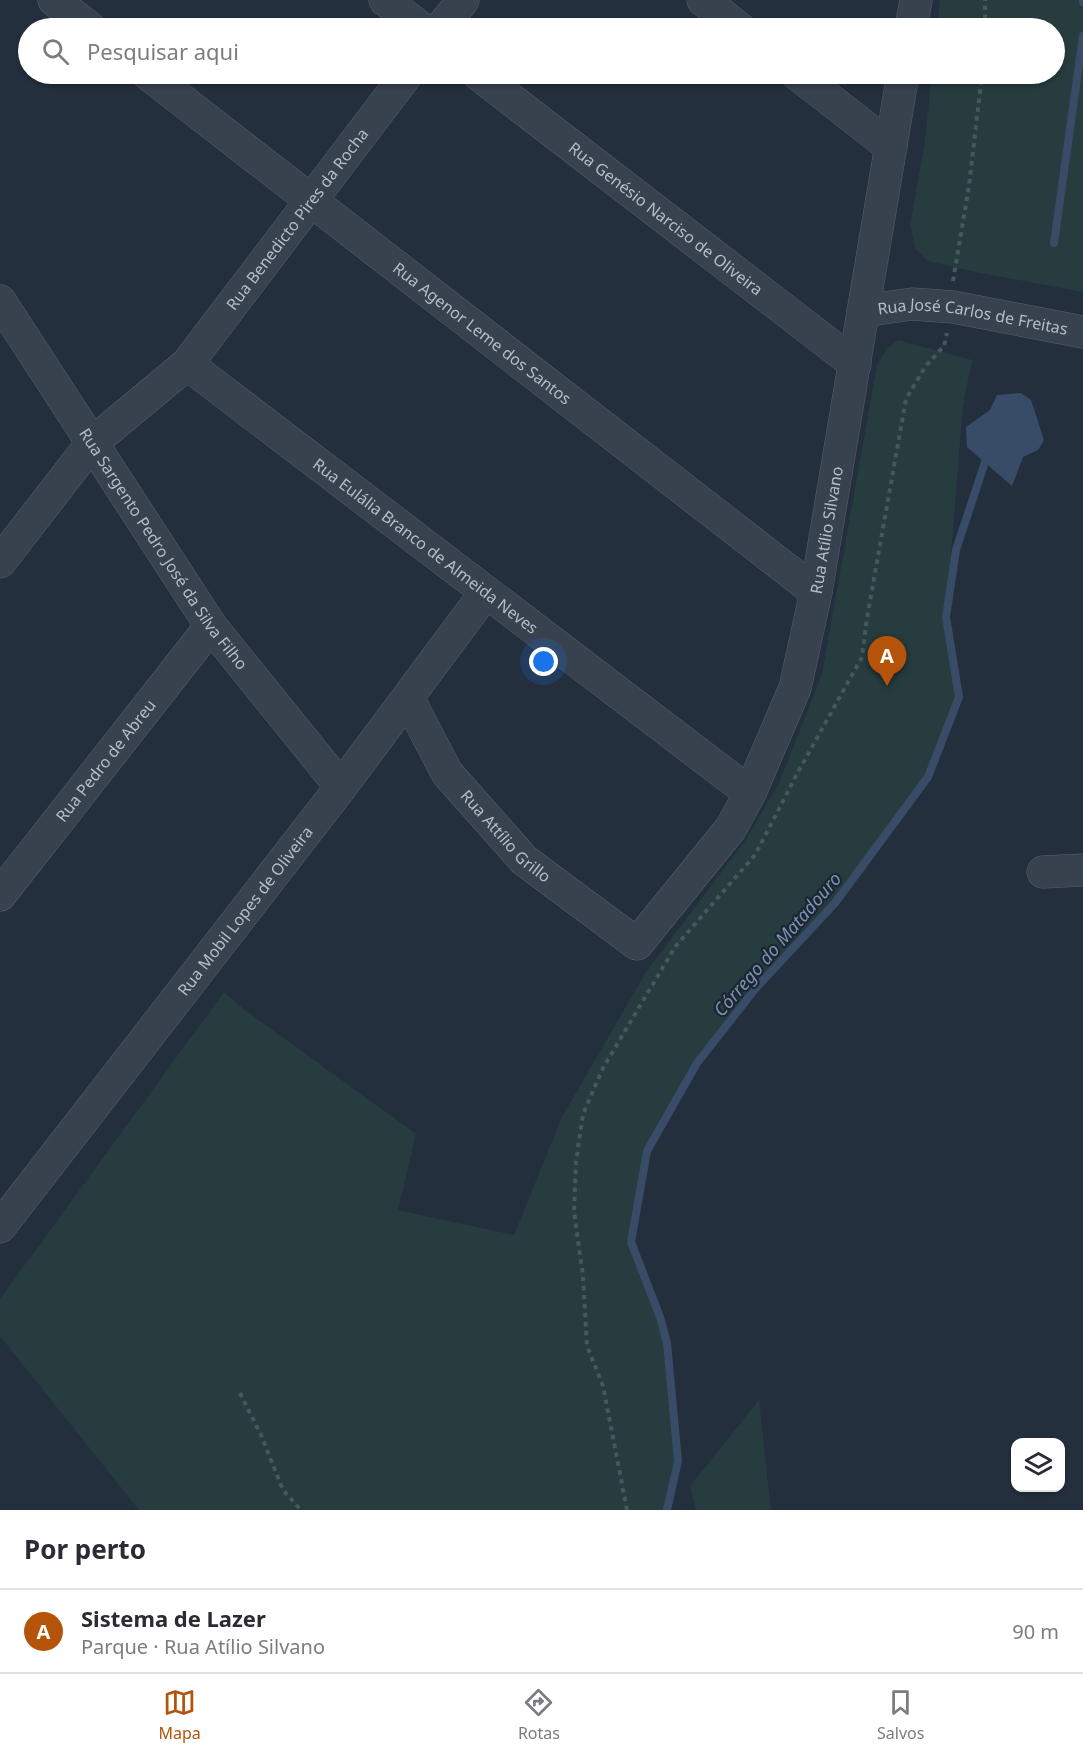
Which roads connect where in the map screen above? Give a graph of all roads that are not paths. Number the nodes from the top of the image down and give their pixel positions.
1 (54, 0) edge
2 (385, 0) edge
3 (463, 0) edge
4 (703, 0) edge
5 (916, 0) edge
6 (77, 18) edge
7 (408, 18) edge
8 (449, 18) edge
9 (726, 18) edge
10 (913, 18) edge
11 (161, 84) edge
12 (399, 84) edge
13 (491, 84) edge
14 (810, 84) edge
15 (901, 84) edge
16 (891, 147) junction
17 (311, 200) junction
18 (0, 301) edge
19 (863, 311) junction
20 (1083, 332) edge
21 (187, 364) junction
22 (855, 364) junction
23 (92, 443) junction
24 (0, 562) edge
25 (486, 592) junction
26 (816, 592) junction
27 (211, 626) junction
28 (408, 698) junction
29 (341, 787) junction
30 (750, 793) junction
31 (1083, 870) edge
32 (1043, 872) dead end
33 (0, 895) edge
34 (637, 944) joint
35 (0, 1227) edge

1 - 6 street
2 - 7 street
3 - 8 street
4 - 9 street
5 - 10 street
11 - 17 street, Rua Agenor Leme dos Santos
12 - 17 street, Rua Benedicto Pires da Rocha
13 - 22 street, Rua Genésio Narciso de Oliveira
14 - 16 street
15 - 16 street, Rua Atílio Silvano
16 - 19 street, Rua Atílio Silvano
17 - 21 street, Rua Benedicto Pires da Rocha
17 - 26 street, Rua Agenor Leme dos Santos
18 - 23 street, Rua Sargento Pedro José da Silva Filho
19 - 20 street, Rua José Carlos de Freitas
19 - 22 street, Rua Atílio Silvano
21 - 23 street, Rua Benedicto Pires da Rocha
21 - 25 street, Rua Eulália Branco de Almeida Neves
22 - 26 street, Rua Atílio Silvano
23 - 24 street, Rua Benedicto Pires da Rocha
23 - 27 street, Rua Sargento Pedro José da Silva Filho
25 - 28 street, Rua Mobil Lopes de Oliveira
25 - 30 street, Rua Eulália Branco de Almeida Neves
26 - 30 street, Rua Atílio Silvano
27 - 29 street, Rua Sargento Pedro José da Silva Filho
27 - 33 street, Rua Pedro de Abreu
28 - 29 street, Rua Mobil Lopes de Oliveira
28 - 34 street, Rua Attílio Grillo
29 - 35 street, Rua Mobil Lopes de Oliveira
30 - 34 street, Rua Atílio Silvano
31 - 32 street

